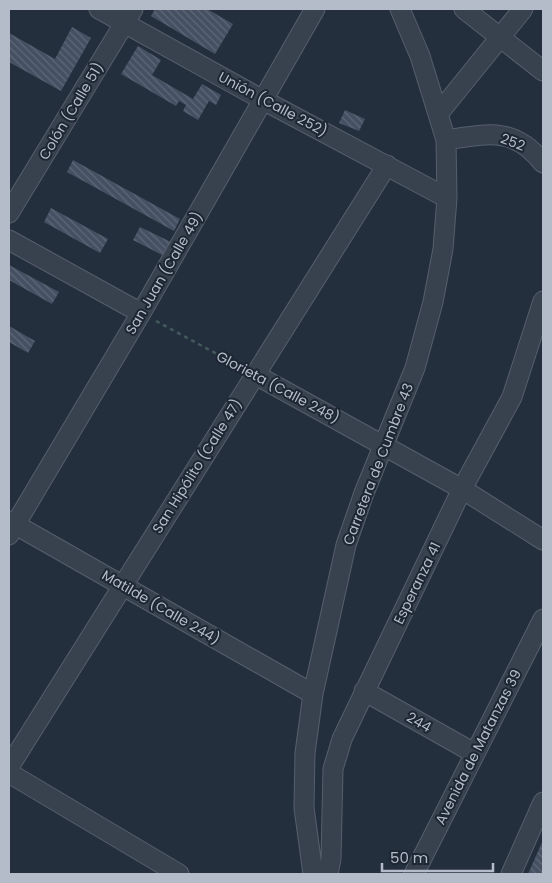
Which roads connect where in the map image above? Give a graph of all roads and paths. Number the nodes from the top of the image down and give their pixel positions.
1 (99, 9) edge
2 (315, 9) edge
3 (400, 9) edge
4 (464, 9) edge
5 (523, 9) edge
6 (129, 16) edge
7 (500, 37) junction
8 (543, 71) edge
9 (263, 100) junction
10 (438, 114) junction
11 (446, 140) junction
12 (543, 163) edge
13 (387, 166) junction
14 (447, 198) junction
15 (9, 213) edge
16 (9, 240) edge
17 (543, 301) edge
18 (141, 313) junction
19 (254, 374) junction
20 (384, 444) junction
21 (462, 489) junction
22 (11, 527) edge
23 (543, 540) edge
24 (122, 586) junction
25 (543, 619) edge
26 (364, 691) junction
27 (313, 694) junction
28 (474, 753) junction
29 (9, 767) edge
30 (9, 773) edge
31 (543, 802) edge
32 (179, 874) edge
33 (313, 874) edge
34 (328, 874) edge
35 (414, 874) edge
36 (510, 874) edge

1 - 6 street, Unión (Calle 252)
2 - 9 street, San Juan (Calle 49)
3 - 10 street, Carretera de Cumbre 43
4 - 7 street
5 - 7 street
6 - 9 street, Unión (Calle 252)
6 - 15 street, Colón (Calle 51)
7 - 8 street
7 - 10 street
9 - 13 street, Unión (Calle 252)
9 - 18 street, San Juan (Calle 49)
10 - 11 street, Carretera de Cumbre 43
11 - 12 street, 252
11 - 14 street, Carretera de Cumbre 43
13 - 14 street, Unión (Calle 252)
13 - 19 street, San Hipólito (Calle 47)
14 - 20 street, Carretera de Cumbre 43
16 - 18 street
17 - 21 street, Esperanza 41
18 - 19 path, Glorieta (Calle 248)
18 - 22 street, San Juan (Calle 49)
19 - 20 street, Glorieta (Calle 248)
19 - 24 street, San Hipólito (Calle 47)
20 - 21 street, Glorieta (Calle 248)
20 - 27 street, Carretera de Cumbre 43
21 - 23 street, Glorieta (Calle 248)
21 - 26 street, Esperanza 41
22 - 24 street, Matilde (Calle 244)
24 - 27 street, Matilde (Calle 244)
24 - 29 street, San Hipólito (Calle 47)
25 - 28 street, Avenida de Matanzas 39
26 - 28 street, 244
26 - 34 street, Esperanza 41
27 - 33 street, Carretera de Cumbre 43
28 - 35 street, Avenida de Matanzas 39
30 - 32 street
31 - 36 street

